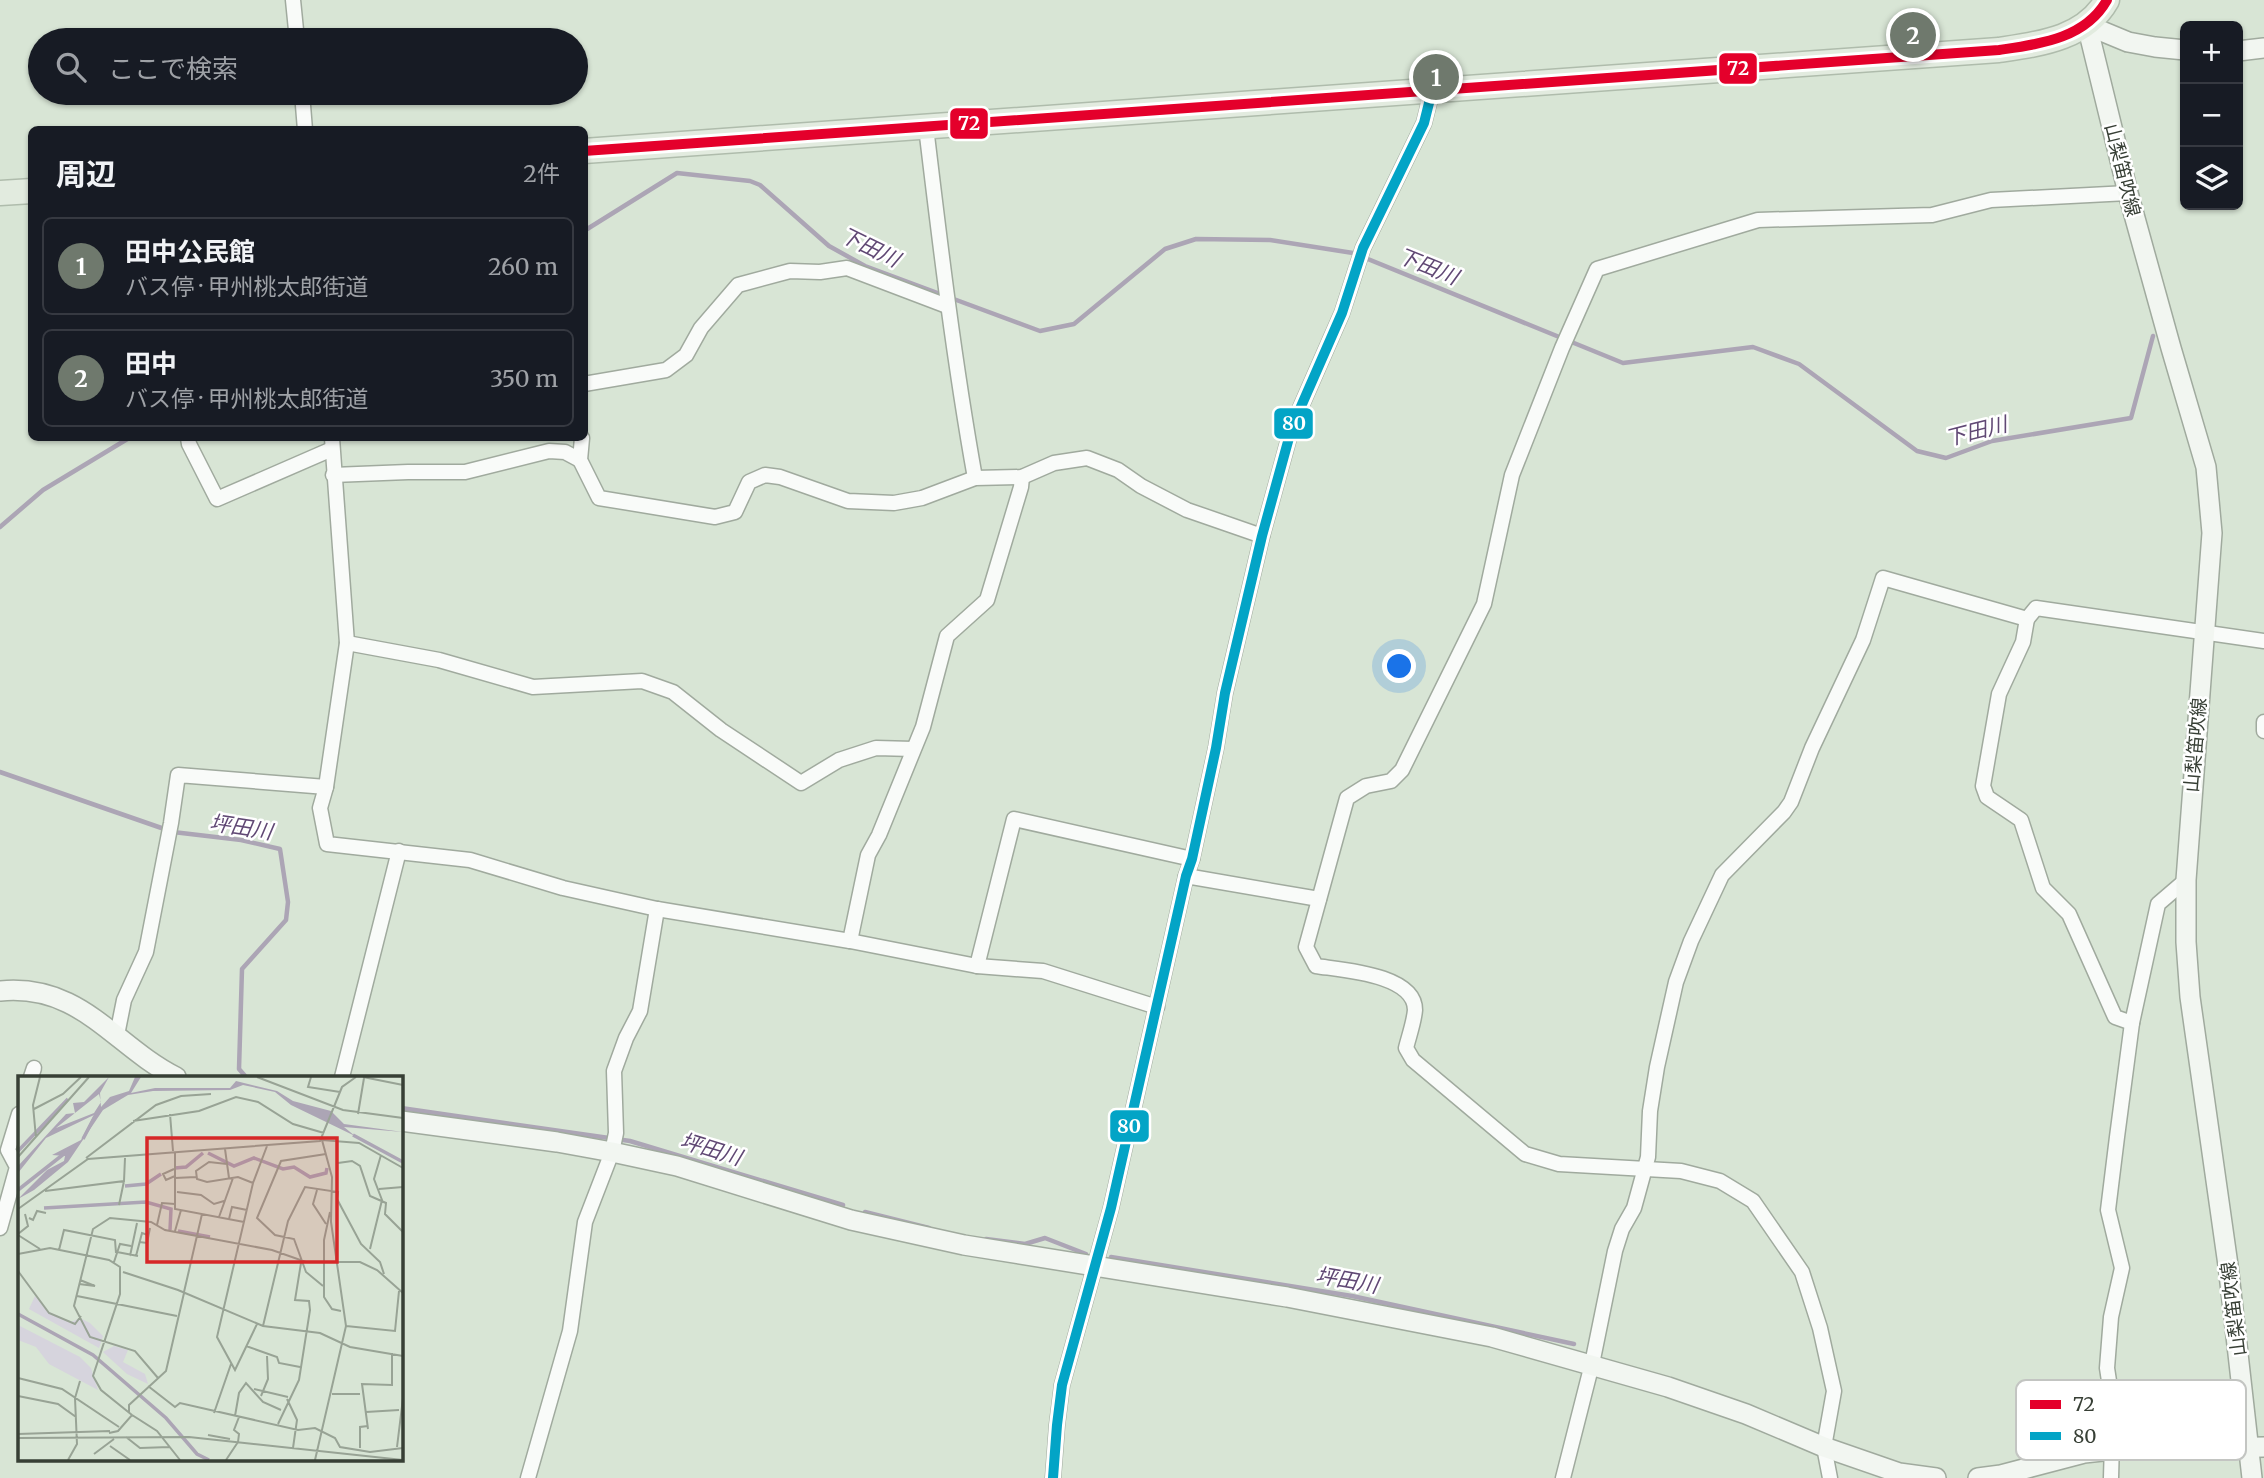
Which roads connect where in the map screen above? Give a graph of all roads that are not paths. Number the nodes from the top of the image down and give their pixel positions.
1 (293, 0) edge
2 (2107, 0) edge
3 (2087, 25) junction
4 (295, 28) edge
5 (2264, 48) edge
6 (2180, 50) edge
7 (2243, 50) edge
8 (1432, 91) junction
9 (303, 105) edge
10 (305, 126) edge
11 (926, 127) junction
12 (588, 151) edge
13 (28, 191) edge
14 (2128, 192) junction
15 (0, 193) edge
16 (947, 304) junction
17 (588, 382) edge
18 (188, 441) edge
19 (582, 441) edge
20 (332, 443) edge
21 (580, 460) junction
22 (334, 475) junction
23 (1022, 477) junction
24 (975, 478) junction
25 (1262, 536) junction
26 (2027, 618) junction
27 (2204, 633) junction
28 (2264, 641) edge
29 (347, 643) junction
30 (2264, 722) edge
31 (2264, 731) edge
32 (913, 749) junction
33 (326, 787) junction
34 (399, 851) junction
35 (1192, 859) junction
36 (1186, 876) junction
37 (2186, 880) junction
38 (1319, 899) junction
39 (657, 909) junction
40 (850, 941) junction
41 (976, 966) junction
42 (0, 991) edge
43 (1157, 1006) junction
44 (2132, 1023) junction
45 (117, 1035) junction
46 (174, 1076) edge
47 (342, 1076) edge
48 (18, 1116) edge
49 (402, 1121) edge
50 (614, 1143) junction
51 (4, 1149) edge
52 (1644, 1170) junction
53 (0, 1228) edge
54 (1095, 1265) junction
55 (1592, 1364) junction
56 (2109, 1380) edge
57 (1824, 1447) junction
58 (2257, 1447) edge
59 (2058, 1460) edge
60 (2112, 1460) edge
61 (528, 1478) edge
62 (1053, 1478) edge
63 (1563, 1478) edge
64 (1830, 1478) edge
65 (1936, 1478) edge
66 (1978, 1478) edge
67 (2111, 1478) edge
68 (2252, 1478) edge

1 - 4 street
2 - 3 highway
3 - 6 street
3 - 8 highway
3 - 14 street, 山梨笛吹線
5 - 7 street
8 - 11 highway
8 - 25 street
9 - 10 street
11 - 12 highway
11 - 16 street
13 - 15 highway
14 - 27 street, 山梨笛吹線
14 - 38 street
16 - 17 street
16 - 24 street
18 - 20 street
19 - 21 street
20 - 22 street
21 - 22 street
21 - 24 street
22 - 29 street
23 - 24 street
23 - 25 street
23 - 32 street
25 - 35 street
26 - 27 street
26 - 44 street
26 - 52 street
27 - 28 street
27 - 37 street, 山梨笛吹線
29 - 32 street
29 - 33 street
30 - 31 street
32 - 40 street
33 - 34 street
33 - 45 street
34 - 39 street
34 - 47 street
35 - 36 street
35 - 41 street
36 - 38 street
36 - 43 street
37 - 44 street
37 - 58 street, 山梨笛吹線
38 - 52 street
39 - 40 street
39 - 50 street
40 - 41 street
41 - 43 street
42 - 45 street
43 - 54 street
44 - 56 street
45 - 46 street
48 - 51 street
49 - 50 street
50 - 54 street
50 - 61 street
51 - 53 street
52 - 55 street
52 - 57 street
54 - 55 street
54 - 62 street
55 - 57 street
55 - 63 street
57 - 64 street
57 - 65 street
58 - 68 street, 山梨笛吹線
59 - 66 street
60 - 67 street

